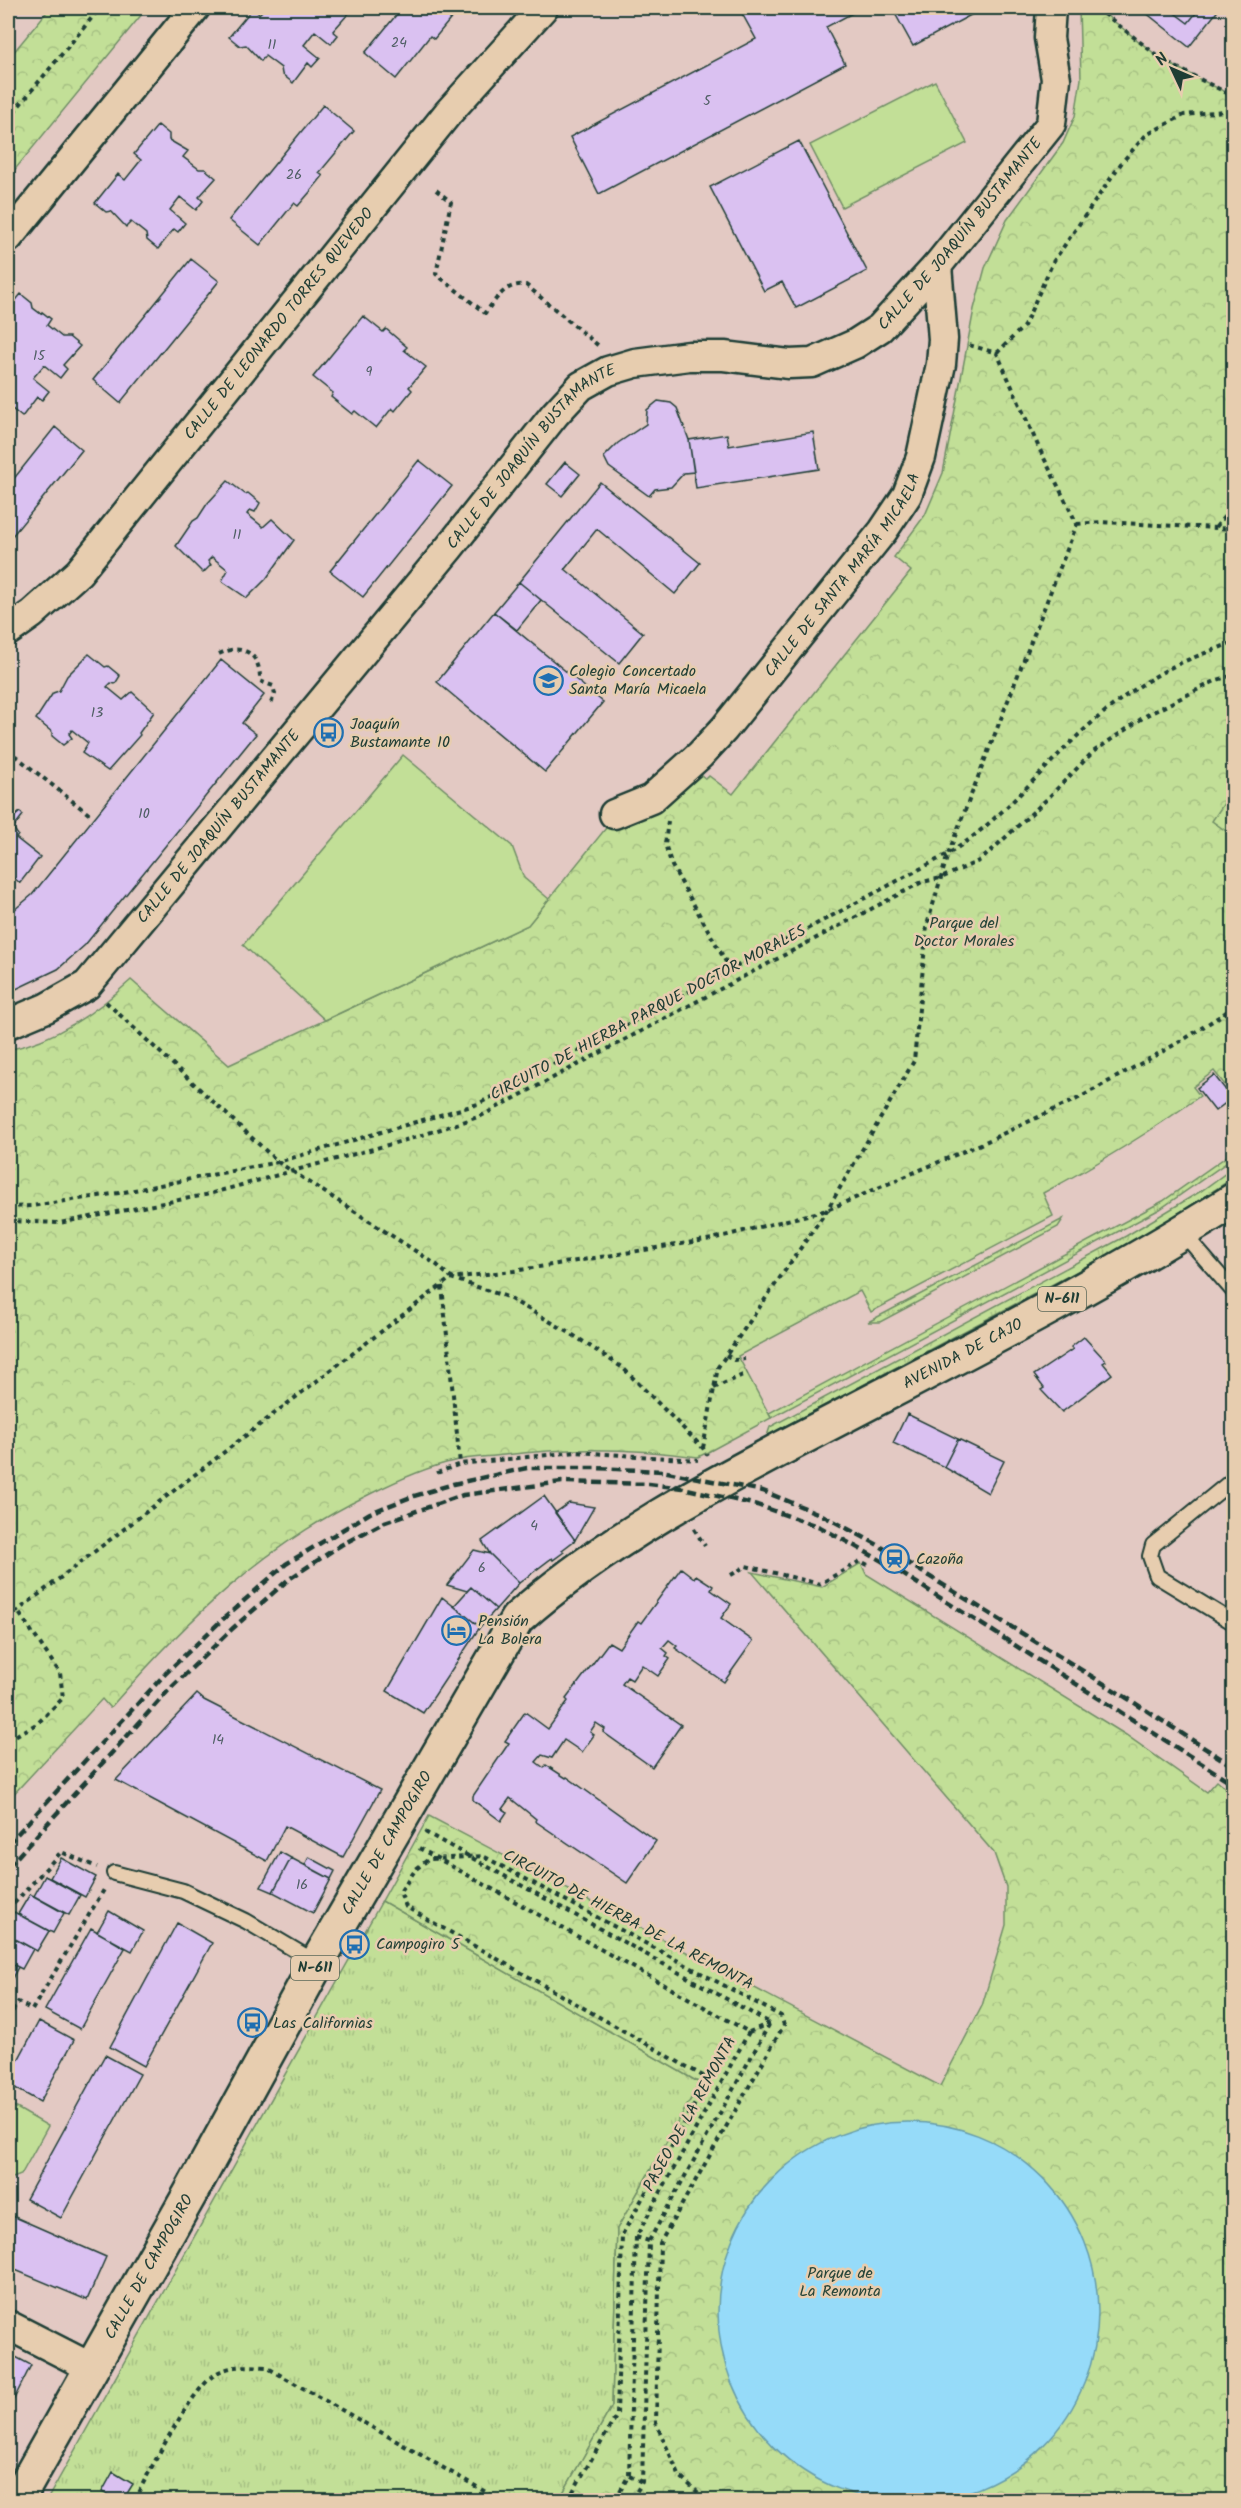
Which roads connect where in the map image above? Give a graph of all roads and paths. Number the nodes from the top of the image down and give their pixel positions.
1 (100, 8) edge
2 (195, 8) edge
3 (543, 8) edge
4 (1051, 8) edge
5 (1097, 8) edge
6 (1233, 100) edge
7 (1233, 110) edge
8 (8, 118) edge
9 (436, 190) dead end
10 (8, 238) edge
11 (937, 266) junction
12 (963, 343) dead end
13 (602, 348) dead end
14 (997, 352) junction
15 (1233, 504) edge
16 (1077, 524) junction
17 (1216, 528) junction
18 (1233, 529) edge
19 (8, 631) edge
20 (1233, 642) edge
21 (219, 654) dead end
22 (1233, 675) edge
23 (271, 703) dead end
24 (8, 750) edge
25 (90, 814) dead end
26 (614, 814) dead end
27 (673, 814) dead end
28 (948, 854) junction
29 (941, 878) junction
30 (730, 969) junction
31 (103, 999) dead end
32 (1233, 1007) edge
33 (8, 1024) edge
34 (278, 1162) junction
35 (293, 1172) junction
36 (1233, 1200) edge
37 (8, 1207) edge
38 (827, 1210) junction
39 (8, 1221) edge
40 (1182, 1232) junction
41 (451, 1278) junction
42 (442, 1285) junction
43 (1233, 1292) edge
44 (726, 1355) junction
45 (745, 1359) dead end
46 (747, 1373) dead end
47 (714, 1388) junction
48 (703, 1448) junction
49 (460, 1464) junction
50 (438, 1473) dead end
51 (1233, 1479) edge
52 (686, 1500) joint
53 (868, 1565) dead end
54 (731, 1575) dead end
55 (17, 1610) junction
56 (8, 1618) edge
57 (1233, 1623) edge
58 (8, 1740) edge
59 (396, 1825) junction
60 (470, 1857) junction
61 (438, 1858) junction
62 (114, 1873) junction
63 (8, 1910) edge
64 (305, 1956) junction
65 (8, 2019) edge
66 (770, 2023) junction
67 (749, 2032) junction
68 (636, 2237) junction
69 (649, 2241) junction
70 (8, 2325) edge
71 (92, 2368) junction
72 (629, 2475) junction
73 (642, 2482) junction
74 (16, 2500) edge
75 (134, 2500) edge
76 (500, 2500) edge
77 (568, 2500) edge
78 (615, 2500) edge
79 (632, 2500) edge
80 (706, 2500) edge

1 - 8 path
2 - 10 street
3 - 19 street, CALLE DE LEONARDO TORRES QUEVEDO
4 - 11 street, CALLE DE JOAQUÍN BUSTAMANTE
5 - 6 path
7 - 14 path
9 - 13 path
11 - 26 street, CALLE DE SANTA MARÍA MICAELA
11 - 33 street, CALLE DE JOAQUÍN BUSTAMANTE
12 - 14 path
14 - 16 path
15 - 17 path
16 - 17 path
16 - 28 path
17 - 18 path
20 - 28 path
21 - 23 path
22 - 29 path, CIRCUITO DE HIERBA PARQUE DOCTOR MORALES
24 - 25 path
27 - 30 path
28 - 29 path
28 - 30 path
29 - 35 path, CIRCUITO DE HIERBA PARQUE DOCTOR MORALES
29 - 38 path
30 - 34 path
31 - 34 path
32 - 38 path
34 - 35 path
34 - 37 path
35 - 39 path, CIRCUITO DE HIERBA PARQUE DOCTOR MORALES
35 - 41 path
36 - 40 highway, AVENIDA DE CAJO / N-611
38 - 41 path
38 - 44 path
40 - 43 lane
40 - 52 highway, AVENIDA DE CAJO / N-611
41 - 42 path
41 - 48 path
42 - 49 path
42 - 55 path
44 - 45 path
44 - 47 path
46 - 47 path
47 - 48 path
48 - 49 path
49 - 50 path
51 - 57 lane
52 - 59 highway, CALLE DE CAMPOGIRO / N-611
53 - 54 path
55 - 56 path
55 - 58 path
59 - 60 path
59 - 61 path, PASEO DE LA REMONTA
59 - 64 highway, CALLE DE CAMPOGIRO / N-611
60 - 61 path, CIRCUITO DE HIERBA DE LA REMONTA
60 - 66 path
60 - 80 path, CIRCUITO DE HIERBA DE LA REMONTA
61 - 67 path, PASEO DE LA REMONTA
61 - 77 path, CIRCUITO DE HIERBA DE LA REMONTA
62 - 63 path
62 - 64 lane
62 - 65 path
64 - 71 highway, CALLE DE CAMPOGIRO / N-611
66 - 67 path
66 - 69 path
67 - 68 path, PASEO DE LA REMONTA
68 - 69 path
68 - 72 path, PASEO DE LA REMONTA
69 - 73 path
70 - 71 street
71 - 74 highway, CALLE DE CAMPOGIRO / N-611
72 - 73 path
72 - 78 path, PASEO DE LA REMONTA
73 - 79 path
75 - 76 path

